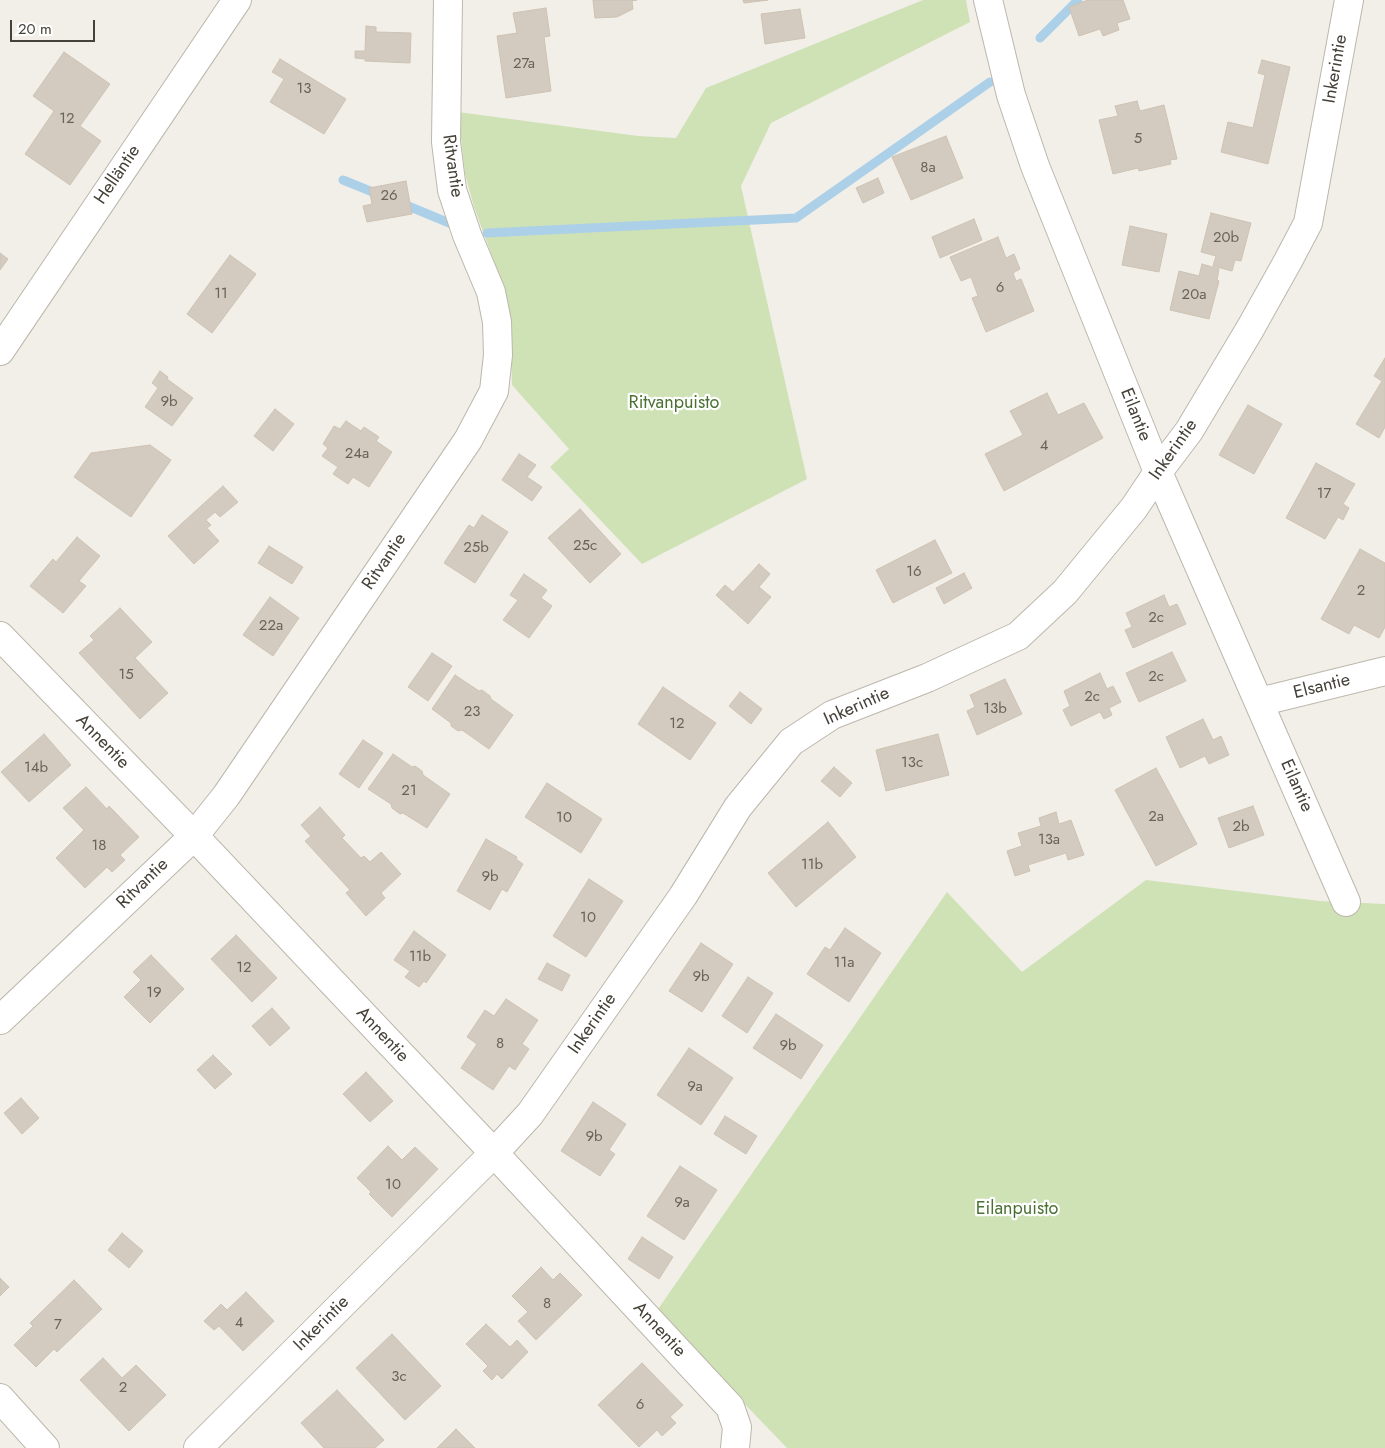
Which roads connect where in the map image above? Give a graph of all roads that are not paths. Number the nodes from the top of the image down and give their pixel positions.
1 (238, 0) edge
2 (448, 0) edge
3 (988, 0) edge
4 (1349, 0) edge
5 (0, 351) edge
6 (1158, 472) junction
7 (0, 636) edge
8 (1385, 672) edge
9 (1259, 702) junction
10 (194, 836) junction
11 (1346, 902) dead end
12 (0, 1020) edge
13 (494, 1153) junction
14 (0, 1398) edge
15 (45, 1448) edge
16 (198, 1448) edge
17 (735, 1448) edge

1 - 5 street, Helläntie
2 - 10 street, Ritvantie
3 - 6 street, Eilantie
4 - 6 street, Inkerintie
6 - 9 street, Eilantie
6 - 13 street, Inkerintie
7 - 10 street, Annentie
8 - 9 street, Elsantie
9 - 11 street, Eilantie
10 - 12 street, Ritvantie
10 - 13 street, Annentie
13 - 16 street, Inkerintie
13 - 17 street, Annentie
14 - 15 street

